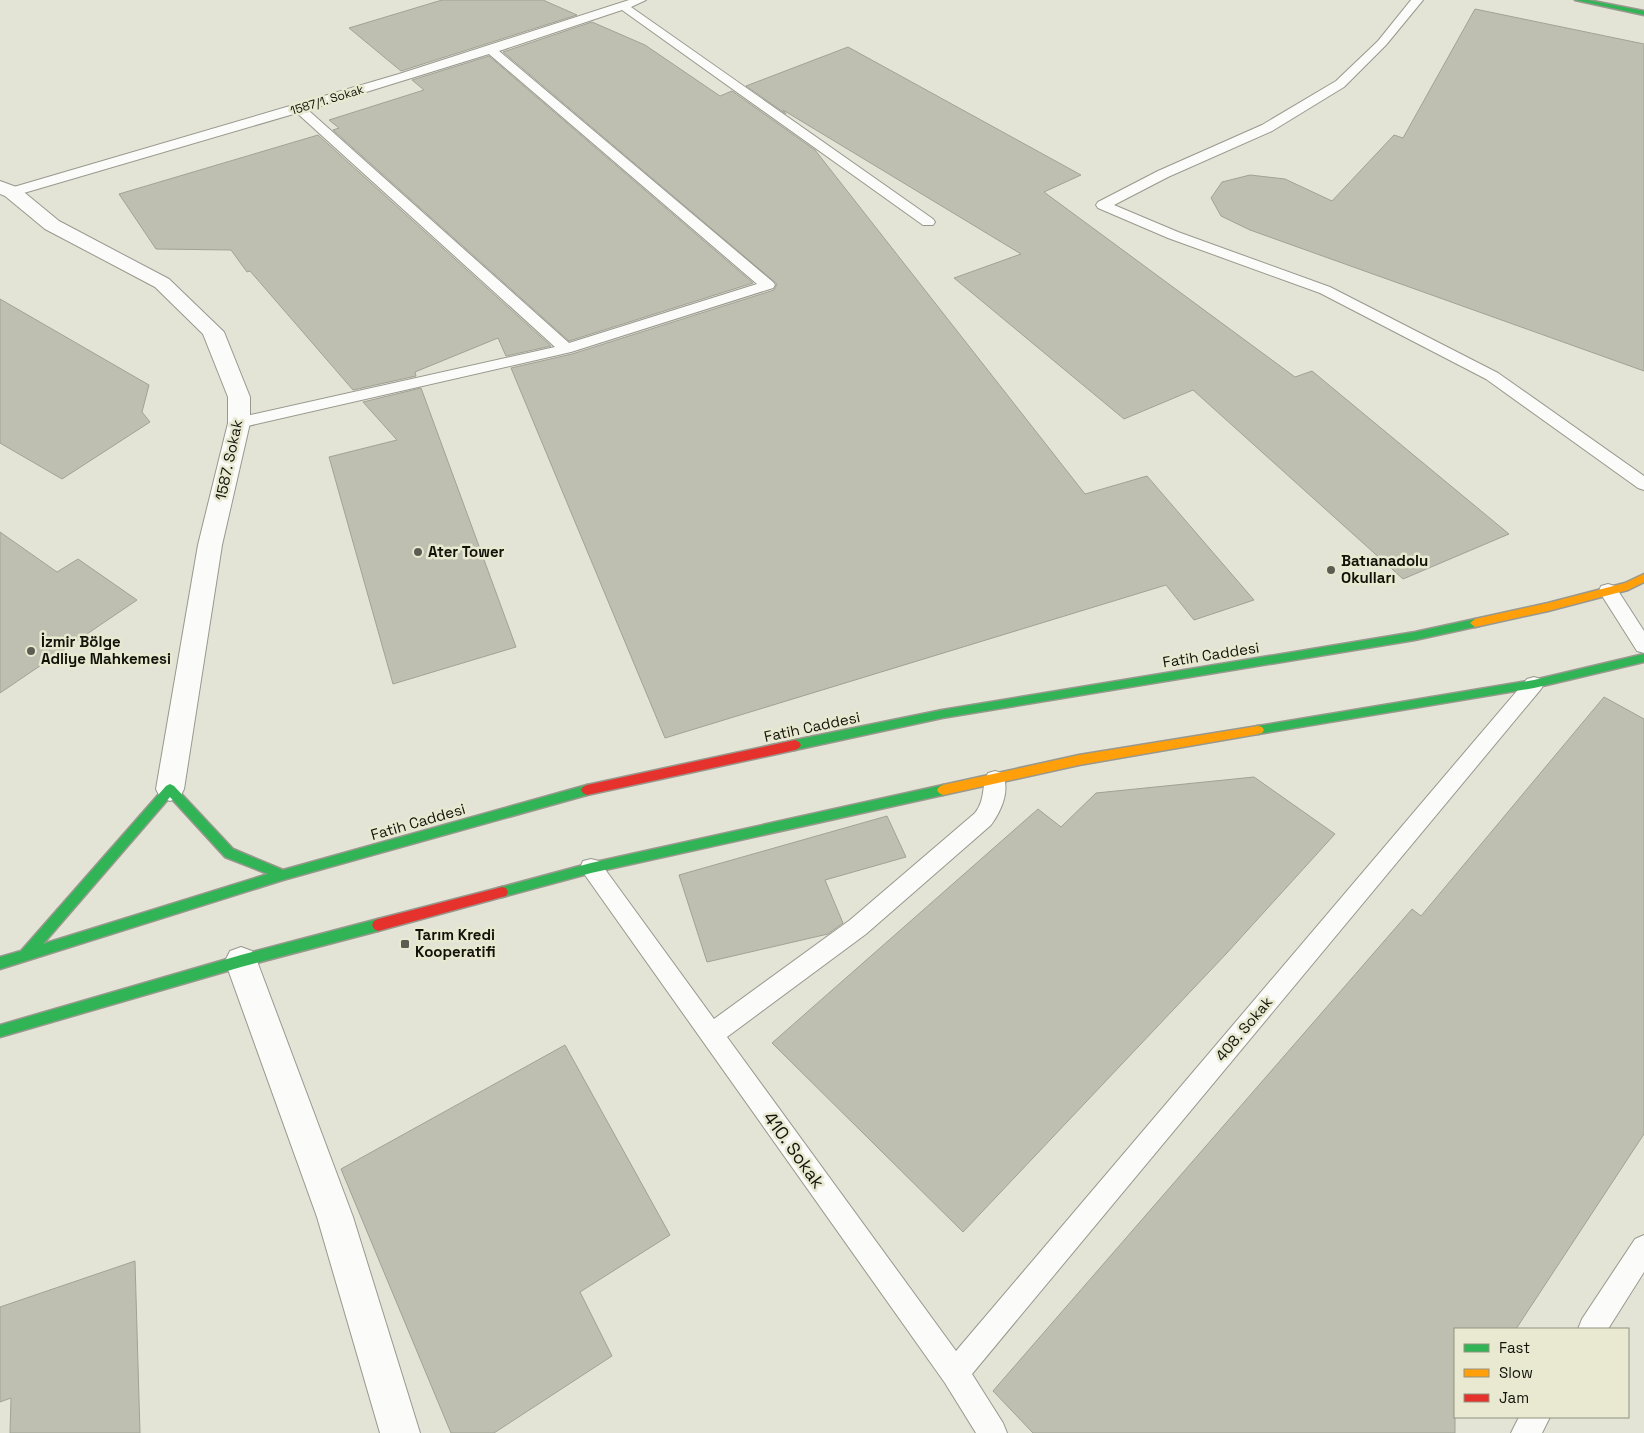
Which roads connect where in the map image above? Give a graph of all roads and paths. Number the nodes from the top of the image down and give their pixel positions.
1 (640, 0) edge
2 (1417, 0) edge
3 (1578, 0) edge
4 (624, 6) junction
5 (1644, 14) edge
6 (491, 50) junction
7 (299, 108) junction
8 (6, 190) edge
9 (928, 222) dead end
10 (566, 349) junction
11 (239, 423) junction
12 (1644, 484) edge
13 (1644, 578) edge
14 (1608, 591) junction
15 (1644, 646) edge
16 (1644, 658) edge
17 (1534, 684) junction
18 (995, 779) junction
19 (170, 790) junction
20 (591, 868) junction
21 (283, 875) junction
22 (26, 954) junction
23 (241, 961) junction
24 (0, 962) edge
25 (0, 1032) edge
26 (711, 1035) junction
27 (1644, 1248) edge
28 (1593, 1328) edge
29 (954, 1373) junction
30 (1535, 1418) edge
31 (400, 1433) edge
32 (993, 1433) edge
33 (1525, 1433) edge

1 - 4 lane, 1587/1. Sokak
2 - 12 lane
3 - 5 main road
4 - 6 lane, 1587/1. Sokak
4 - 9 lane
6 - 7 lane, 1587/1. Sokak
6 - 10 lane
7 - 8 lane, 1587/1. Sokak
7 - 10 lane
8 - 11 street, 1587. Sokak
10 - 11 lane
11 - 19 street, 1587. Sokak
13 - 14 main road, Fatih Caddesi
14 - 15 lane
14 - 21 main road, Fatih Caddesi
16 - 17 main road
17 - 18 main road
17 - 29 lane, 408. Sokak
18 - 20 main road
18 - 26 lane
19 - 21 main road
19 - 22 main road
20 - 23 main road
20 - 26 lane, 410. Sokak
21 - 22 main road, Fatih Caddesi
22 - 24 main road, Fatih Caddesi
23 - 25 main road
23 - 31 street
26 - 29 lane, 410. Sokak
27 - 28 lane
29 - 32 lane, 410. Sokak
30 - 33 lane

